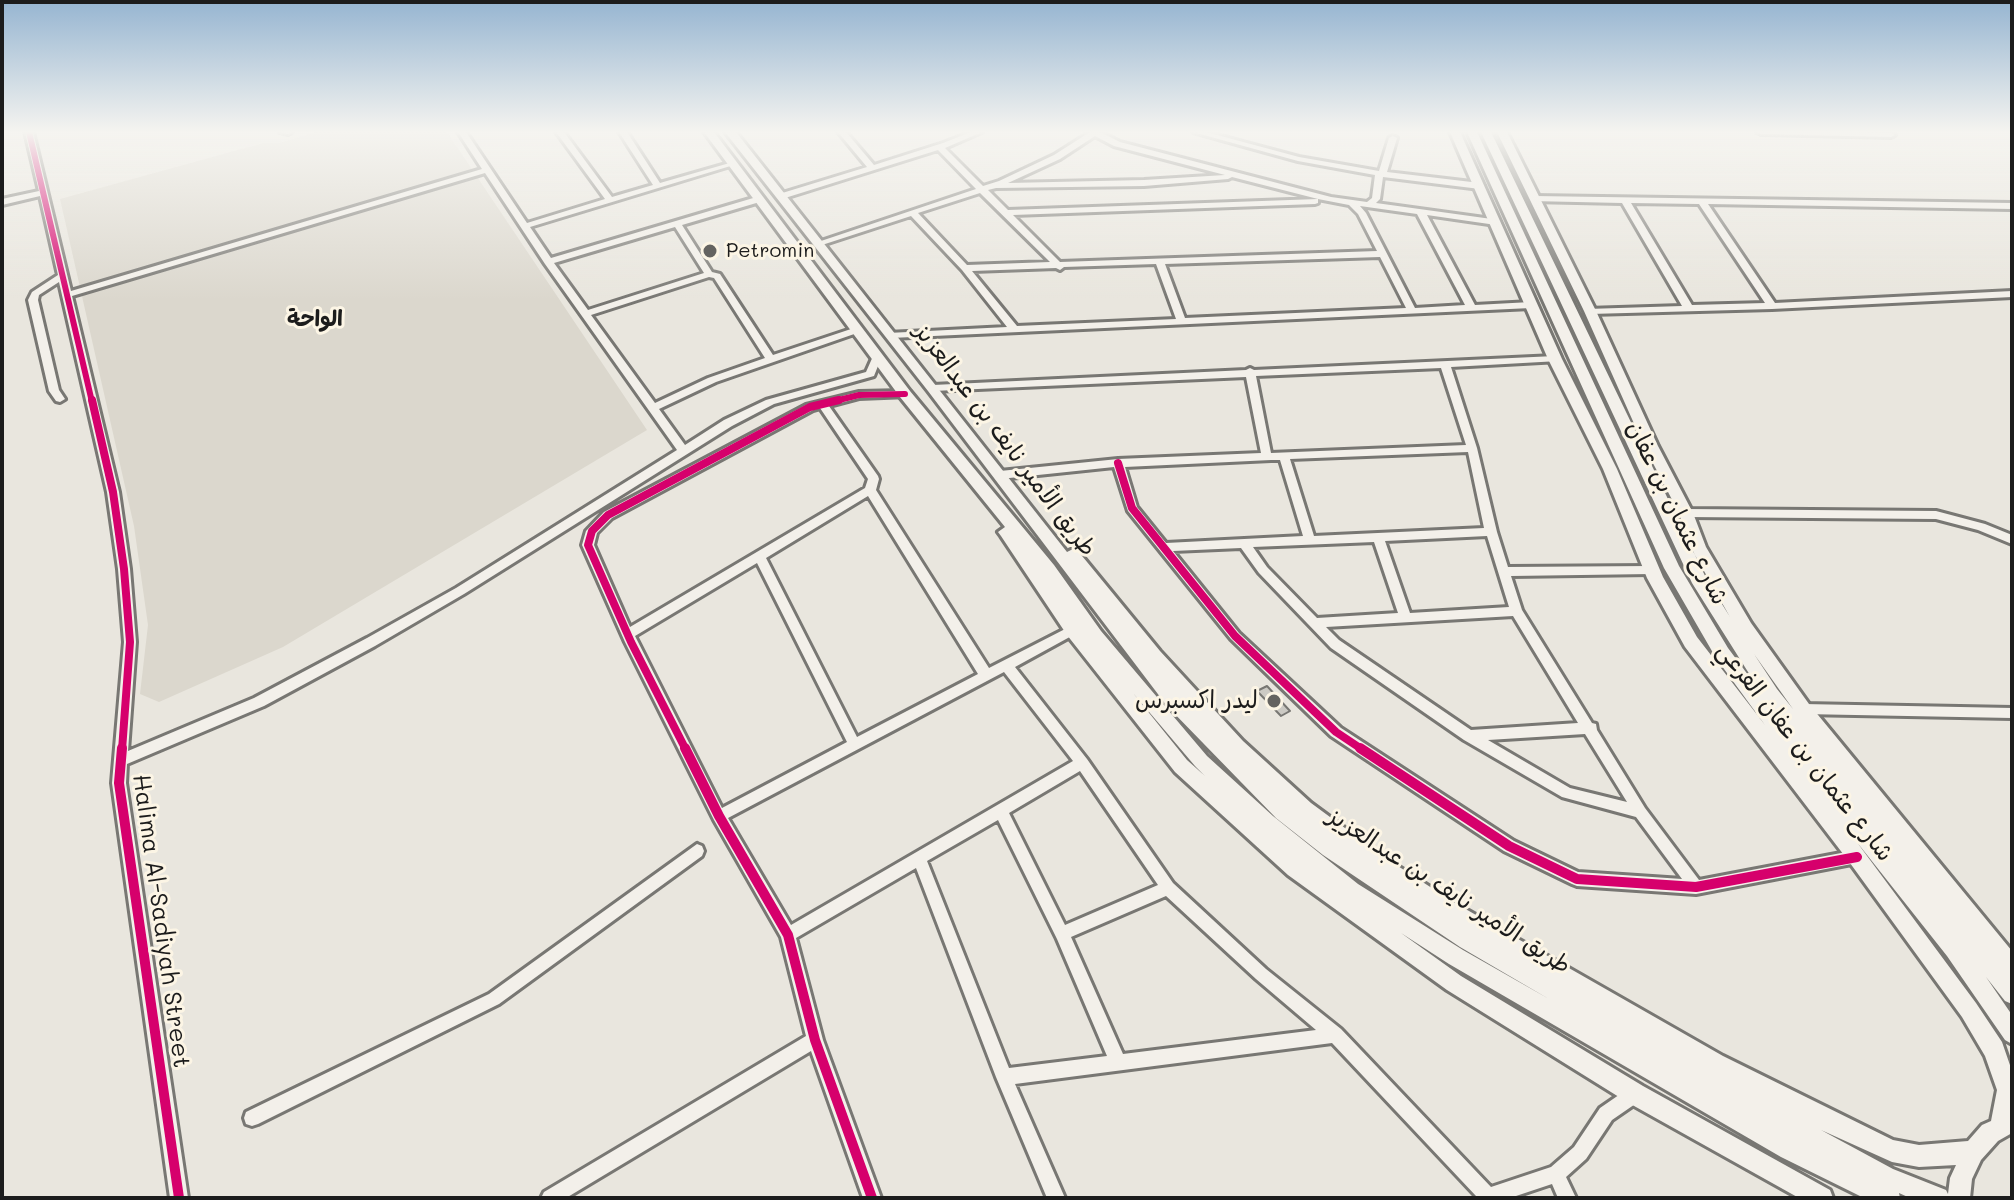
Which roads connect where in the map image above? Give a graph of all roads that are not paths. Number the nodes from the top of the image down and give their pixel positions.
1 (40, 188) edge
2 (427, 188) edge
3 (500, 188) edge
4 (601, 188) edge
5 (651, 188) edge
6 (752, 188) edge
7 (776, 188) edge
8 (808, 188) edge
9 (987, 188) joint
10 (1284, 188) edge
11 (1378, 188) edge
12 (1481, 188) edge
13 (1494, 188) edge
14 (1497, 188) edge
15 (1517, 188) edge
16 (1528, 188) edge
17 (1531, 192) junction
18 (41, 193) junction
19 (782, 196) junction
20 (760, 199) junction
21 (610, 200) junction
22 (1331, 200) junction
23 (2, 202) edge
24 (1626, 202) junction
25 (1352, 203) junction
26 (1703, 203) junction
27 (1369, 205) junction
28 (2012, 206) edge
29 (1007, 213) junction
30 (1421, 213) junction
31 (914, 214) junction
32 (1496, 222) junction
33 (677, 224) junction
34 (525, 226) junction
35 (1551, 233) junction
36 (819, 243) junction
37 (1382, 254) junction
38 (548, 262) junction
39 (1160, 263) junction
40 (1060, 267) junction
41 (965, 268) junction
42 (709, 274) junction
43 (61, 277) junction
44 (1523, 286) junction
45 (2012, 294) edge
46 (66, 295) junction
47 (1531, 305) junction
48 (1772, 306) junction
49 (1471, 307) junction
50 (1689, 309) junction
51 (1412, 310) junction
52 (1590, 311) junction
53 (585, 314) junction
54 (1181, 320) junction
55 (1013, 328) junction
56 (857, 330) junction
57 (891, 335) junction
58 (877, 356) junction
59 (770, 358) junction
60 (1593, 358) junction
61 (1555, 359) junction
62 (1445, 363) junction
63 (1250, 371) junction
64 (933, 388) junction
65 (905, 394) junction
66 (60, 399) dead end
67 (823, 404) junction
68 (653, 408) junction
69 (1472, 448) junction
70 (683, 450) junction
71 (1284, 457) junction
72 (1267, 458) junction
73 (1118, 463) junction
74 (1000, 475) junction
75 (977, 483) junction
76 (870, 490) junction
77 (1686, 513) junction
78 (1491, 532) junction
79 (1378, 537) junction
80 (1310, 540) junction
81 (2012, 540) edge
82 (1244, 543) junction
83 (1163, 547) junction
84 (759, 556) junction
85 (1651, 570) junction
86 (1504, 572) junction
87 (1516, 611) junction
88 (1405, 617) junction
89 (1314, 623) junction
90 (1073, 630) junction
91 (628, 634) junction
92 (1006, 665) junction
93 (986, 675) junction
94 (1803, 709) junction
95 (2012, 713) edge
96 (1591, 728) junction
97 (1469, 736) junction
98 (854, 744) junction
99 (120, 761) junction
100 (1082, 763) junction
101 (1000, 810) junction
102 (1640, 812) junction
103 (719, 816) junction
104 (697, 851) dead end
105 (1857, 857) junction
106 (919, 858) junction
107 (1696, 887) junction
108 (1168, 888) junction
109 (1062, 934) junction
110 (788, 935) junction
111 (1462, 949) junction
112 (2012, 967) edge
113 (2012, 994) edge
114 (2012, 1033) edge
115 (1335, 1035) junction
116 (815, 1040) junction
117 (1118, 1062) junction
118 (1004, 1077) junction
119 (1635, 1094) junction
120 (252, 1118) dead end
121 (2007, 1124) edge
122 (1973, 1152) junction
123 (1556, 1174) junction
124 (1486, 1197) edge
125 (179, 1198) edge
126 (550, 1198) edge
127 (872, 1198) edge
128 (1056, 1198) edge
129 (1567, 1198) edge
130 (1822, 1198) edge
131 (1889, 1198) edge
132 (1938, 1198) edge
133 (1959, 1198) edge

1 - 18 street, Halima Al-Sadiyah Street
2 - 46 street
3 - 34 street
4 - 21 street
5 - 21 street
6 - 20 main road, طريق الأمير نايف بن عبدالعزيز
7 - 19 main road, طريق الأمير نايف بن عبدالعزيز
8 - 19 street
9 - 29 street
9 - 31 street
10 - 22 street
11 - 27 street
12 - 32 main road, شارع عثمان بن عفان الفرعي
13 - 44 main road
14 - 114 main road, شارع عثمان بن عفان
15 - 60 main road, شارع عثمان بن عفان
16 - 17 main road, شارع عثمان بن عفان الفرعي
17 - 24 street
17 - 35 main road, شارع عثمان بن عفان الفرعي
18 - 23 street
18 - 43 street, Halima Al-Sadiyah Street
19 - 36 main road, طريق الأمير نايف بن عبدالعزيز
20 - 33 street
20 - 56 main road, طريق الأمير نايف بن عبدالعزيز
21 - 34 street
22 - 25 street
22 - 29 street
24 - 26 street
24 - 50 street
25 - 27 street
25 - 37 street
26 - 28 street
26 - 48 street
27 - 30 street
29 - 40 street
30 - 32 street
30 - 49 street
31 - 36 street
31 - 41 street
32 - 44 main road, شارع عثمان بن عفان الفرعي
33 - 38 street
33 - 42 street
34 - 38 street
35 - 52 main road, شارع عثمان بن عفان الفرعي
35 - 60 main road
36 - 57 main road, طريق الأمير نايف بن عبدالعزيز
37 - 39 street
37 - 51 street
38 - 53 street
39 - 40 street
39 - 54 street
40 - 41 street
41 - 55 street
42 - 53 street
42 - 59 street
43 - 46 street, Halima Al-Sadiyah Street
43 - 66 street
44 - 47 main road, شارع عثمان بن عفان الفرعي
45 - 48 street
46 - 99 street, Halima Al-Sadiyah Street
47 - 49 street
47 - 61 main road, شارع عثمان بن عفان الفرعي
48 - 50 street
49 - 51 street
50 - 52 street
51 - 54 street
52 - 77 main road, شارع عثمان بن عفان الفرعي
53 - 68 street
54 - 55 street
55 - 57 street
56 - 58 main road, طريق الأمير نايف بن عبدالعزيز
56 - 59 street
57 - 64 main road, طريق الأمير نايف بن عبدالعزيز
58 - 65 main road, طريق الأمير نايف بن عبدالعزيز
58 - 70 street
59 - 68 street
60 - 113 main road, شارع عثمان بن عفان
61 - 62 street
61 - 85 main road, شارع عثمان بن عفان الفرعي
62 - 63 street
62 - 69 street
63 - 64 street
63 - 72 street
64 - 74 main road, طريق الأمير نايف بن عبدالعزيز
65 - 67 street
65 - 75 main road, طريق الأمير نايف بن عبدالعزيز
67 - 76 street
67 - 91 street
68 - 70 street
69 - 71 street
69 - 78 street
70 - 99 street
71 - 72 street
71 - 80 street
72 - 73 street
73 - 74 street
73 - 83 street
74 - 111 main road, طريق الأمير نايف بن عبدالعزيز
74 - 122 main road
75 - 90 main road
75 - 111 main road, طريق الأمير نايف بن عبدالعزيز
76 - 84 street
76 - 93 street
77 - 81 street
77 - 94 main road, شارع عثمان بن عفان الفرعي
78 - 79 street
78 - 86 street
79 - 80 street
79 - 88 street
80 - 82 street
82 - 83 street
82 - 89 street
83 - 107 street
84 - 91 street
84 - 98 street
85 - 86 street
85 - 105 main road, شارع عثمان بن عفان الفرعي
86 - 87 street
87 - 88 street
87 - 96 street
88 - 89 street
89 - 97 street
90 - 92 street
90 - 119 main road
91 - 103 street
92 - 93 street
92 - 100 street
93 - 98 street
94 - 95 street
94 - 112 main road, شارع عثمان بن عفان الفرعي
96 - 97 street
96 - 102 street
97 - 102 street
98 - 103 street
99 - 125 street, Halima Al-Sadiyah Street
100 - 101 street
100 - 108 street
101 - 106 street
101 - 109 street
102 - 107 street
103 - 110 street
104 - 120 street
105 - 107 street
105 - 121 main road, شارع عثمان بن عفان الفرعي
106 - 110 street
106 - 118 street
108 - 109 street
108 - 115 street
109 - 117 street
110 - 116 street
111 - 131 main road, طريق الأمير نايف بن عبدالعزيز
111 - 132 main road, طريق الأمير نايف بن عبدالعزيز
115 - 117 street
115 - 124 street
116 - 126 street
116 - 127 street
117 - 118 street
118 - 128 street
119 - 123 street
119 - 130 main road
121 - 122 main road
122 - 133 main road
123 - 124 street
123 - 129 street

